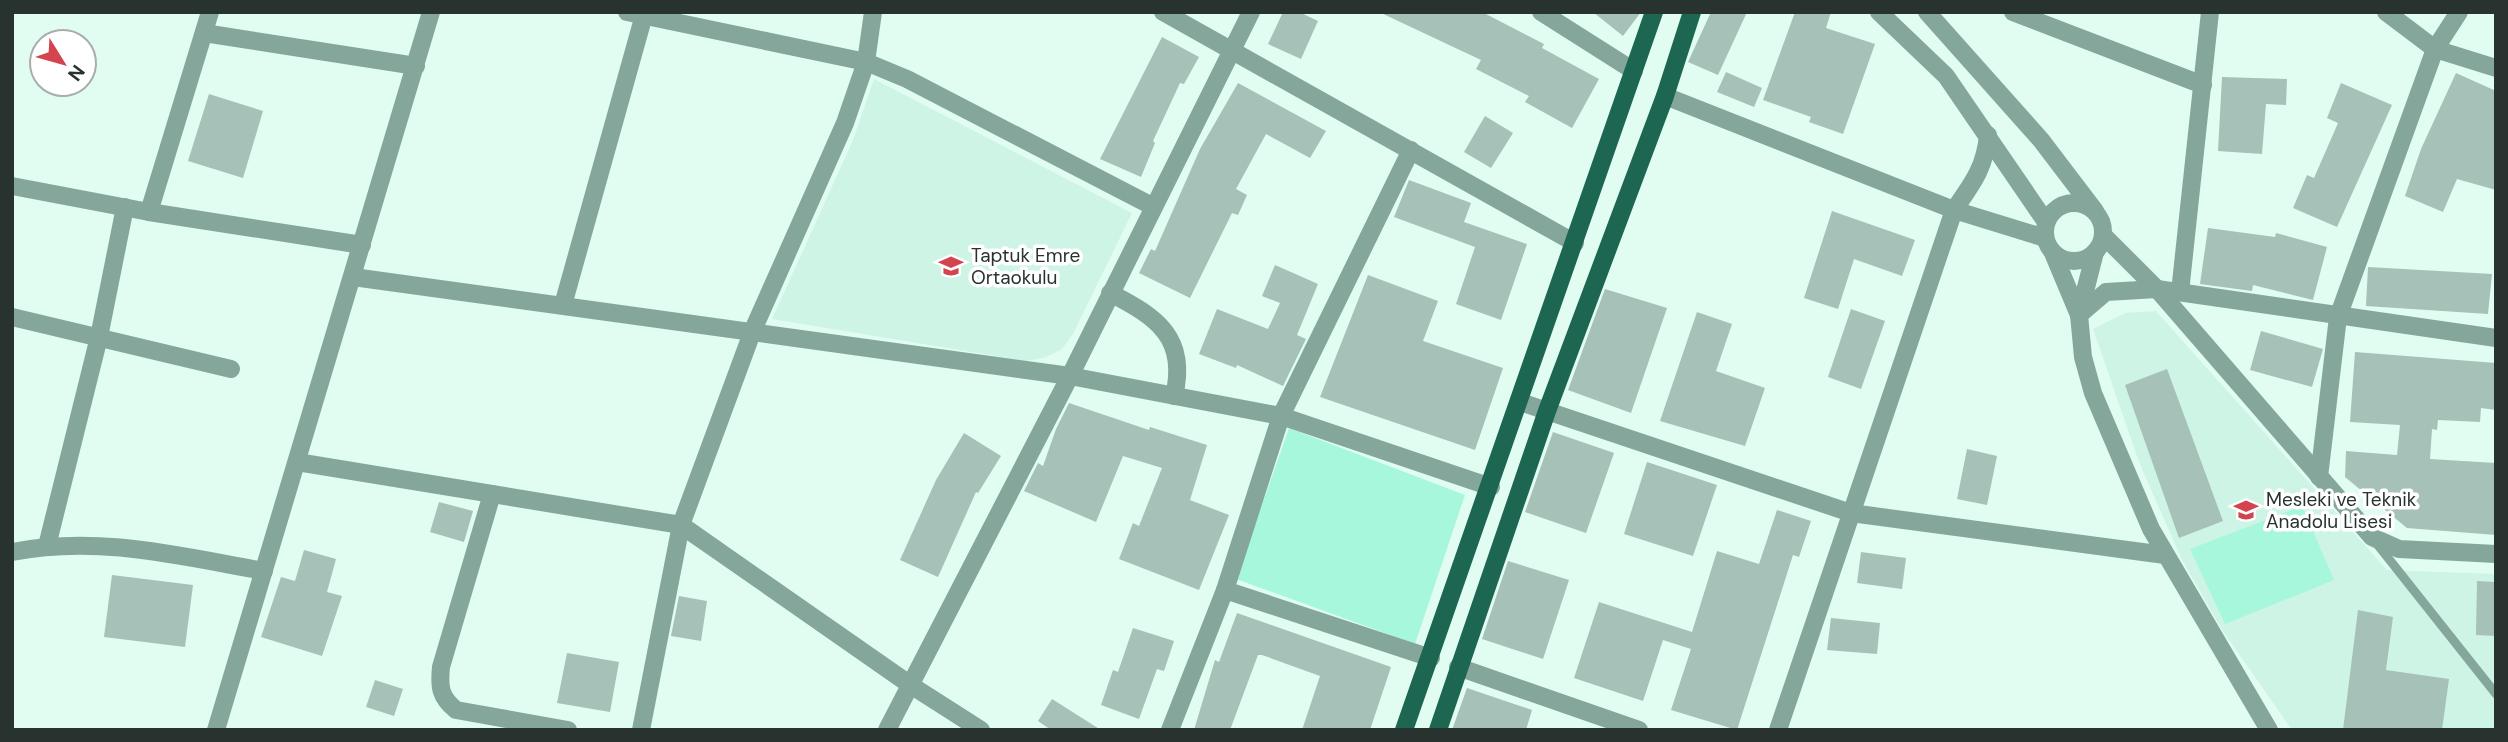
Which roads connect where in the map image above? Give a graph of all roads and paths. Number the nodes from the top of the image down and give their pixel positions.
1 (210, 12) edge
2 (431, 12) edge
3 (873, 12) edge
4 (1163, 12) edge
5 (1251, 12) edge
6 (1541, 12) edge
7 (1654, 12) edge
8 (1692, 12) edge
9 (1879, 12) edge
10 (1927, 12) edge
11 (2013, 12) edge
12 (2210, 12) edge
13 (2386, 12) edge
14 (2459, 12) edge
15 (636, 14) edge
16 (204, 33) junction
17 (2435, 49) junction
18 (1231, 51) junction
19 (866, 62) junction
20 (415, 66) junction
21 (2496, 68) edge
22 (1634, 71) junction
23 (2203, 85) junction
24 (1665, 96) junction
25 (1988, 135) junction
26 (1411, 150) junction
27 (12, 186) edge
28 (1152, 206) junction
29 (125, 207) junction
30 (1954, 211) junction
31 (2095, 211) junction
32 (149, 212) junction
33 (2048, 238) junction
34 (1575, 243) junction
35 (2099, 243) junction
36 (362, 245) junction
37 (353, 277) junction
38 (2157, 289) junction
39 (2180, 292) junction
40 (1110, 293) junction
41 (563, 305) junction
42 (2079, 315) junction
43 (12, 317) edge
44 (2338, 317) junction
45 (753, 330) junction
46 (99, 337) junction
47 (2496, 338) edge
48 (231, 369) dead end
49 (1070, 376) junction
50 (1174, 396) junction
51 (1520, 402) junction
52 (1547, 411) junction
53 (1281, 416) junction
54 (297, 462) junction
55 (2319, 477) junction
56 (1491, 487) junction
57 (492, 494) junction
58 (1851, 513) junction
59 (681, 525) junction
60 (2372, 537) junction
61 (47, 545) junction
62 (12, 552) edge
63 (2496, 554) edge
64 (2165, 555) junction
65 (264, 572) junction
66 (1225, 590) junction
67 (1431, 658) junction
68 (1458, 667) junction
69 (909, 684) junction
70 (2496, 694) edge
71 (216, 730) edge
72 (568, 730) edge
73 (641, 730) edge
74 (887, 730) edge
75 (981, 730) edge
76 (1170, 730) edge
77 (1404, 730) edge
78 (1438, 730) edge
79 (1639, 730) edge
80 (1778, 730) edge
81 (2269, 730) edge

1 - 16 street
2 - 20 street
3 - 19 street
4 - 18 street
5 - 18 street
6 - 22 street
7 - 22 main road
8 - 24 main road
9 - 25 street
10 - 31 street
11 - 23 street
12 - 23 street
13 - 17 street
14 - 17 street
15 - 19 street
15 - 41 street
16 - 20 street
16 - 32 street
17 - 21 street
17 - 44 street
18 - 26 street
18 - 28 street
19 - 28 street
19 - 45 street
20 - 36 street
22 - 34 main road
23 - 39 street
24 - 30 street
24 - 52 main road
25 - 30 street
25 - 33 street
26 - 34 street
26 - 53 street
27 - 29 street
28 - 40 street
29 - 32 street
29 - 46 street
30 - 33 street
30 - 58 street
31 - 33 street
31 - 35 street
32 - 36 street
33 - 35 street
33 - 42 street
34 - 51 main road
35 - 38 street
35 - 42 street
36 - 37 street
37 - 41 street
37 - 54 street
38 - 39 street
38 - 42 street
38 - 55 street
39 - 44 street
40 - 49 street
40 - 50 street
41 - 45 street
42 - 64 street
43 - 46 street
44 - 47 street
44 - 55 street
45 - 49 street
45 - 59 street
46 - 48 street
46 - 61 street
49 - 50 street
49 - 69 street
50 - 53 street
51 - 52 street
51 - 56 main road
52 - 58 street
52 - 68 main road
53 - 56 street
53 - 66 street
54 - 57 street
54 - 65 street
55 - 60 street
56 - 67 main road
57 - 59 street
57 - 72 street
58 - 64 street
58 - 80 street
59 - 69 street
59 - 73 street
60 - 63 street
60 - 70 lane
61 - 62 street
61 - 65 street
64 - 81 street
65 - 71 street
66 - 67 street
66 - 76 street
67 - 77 main road
68 - 78 main road
68 - 79 street
69 - 74 street
69 - 75 street

